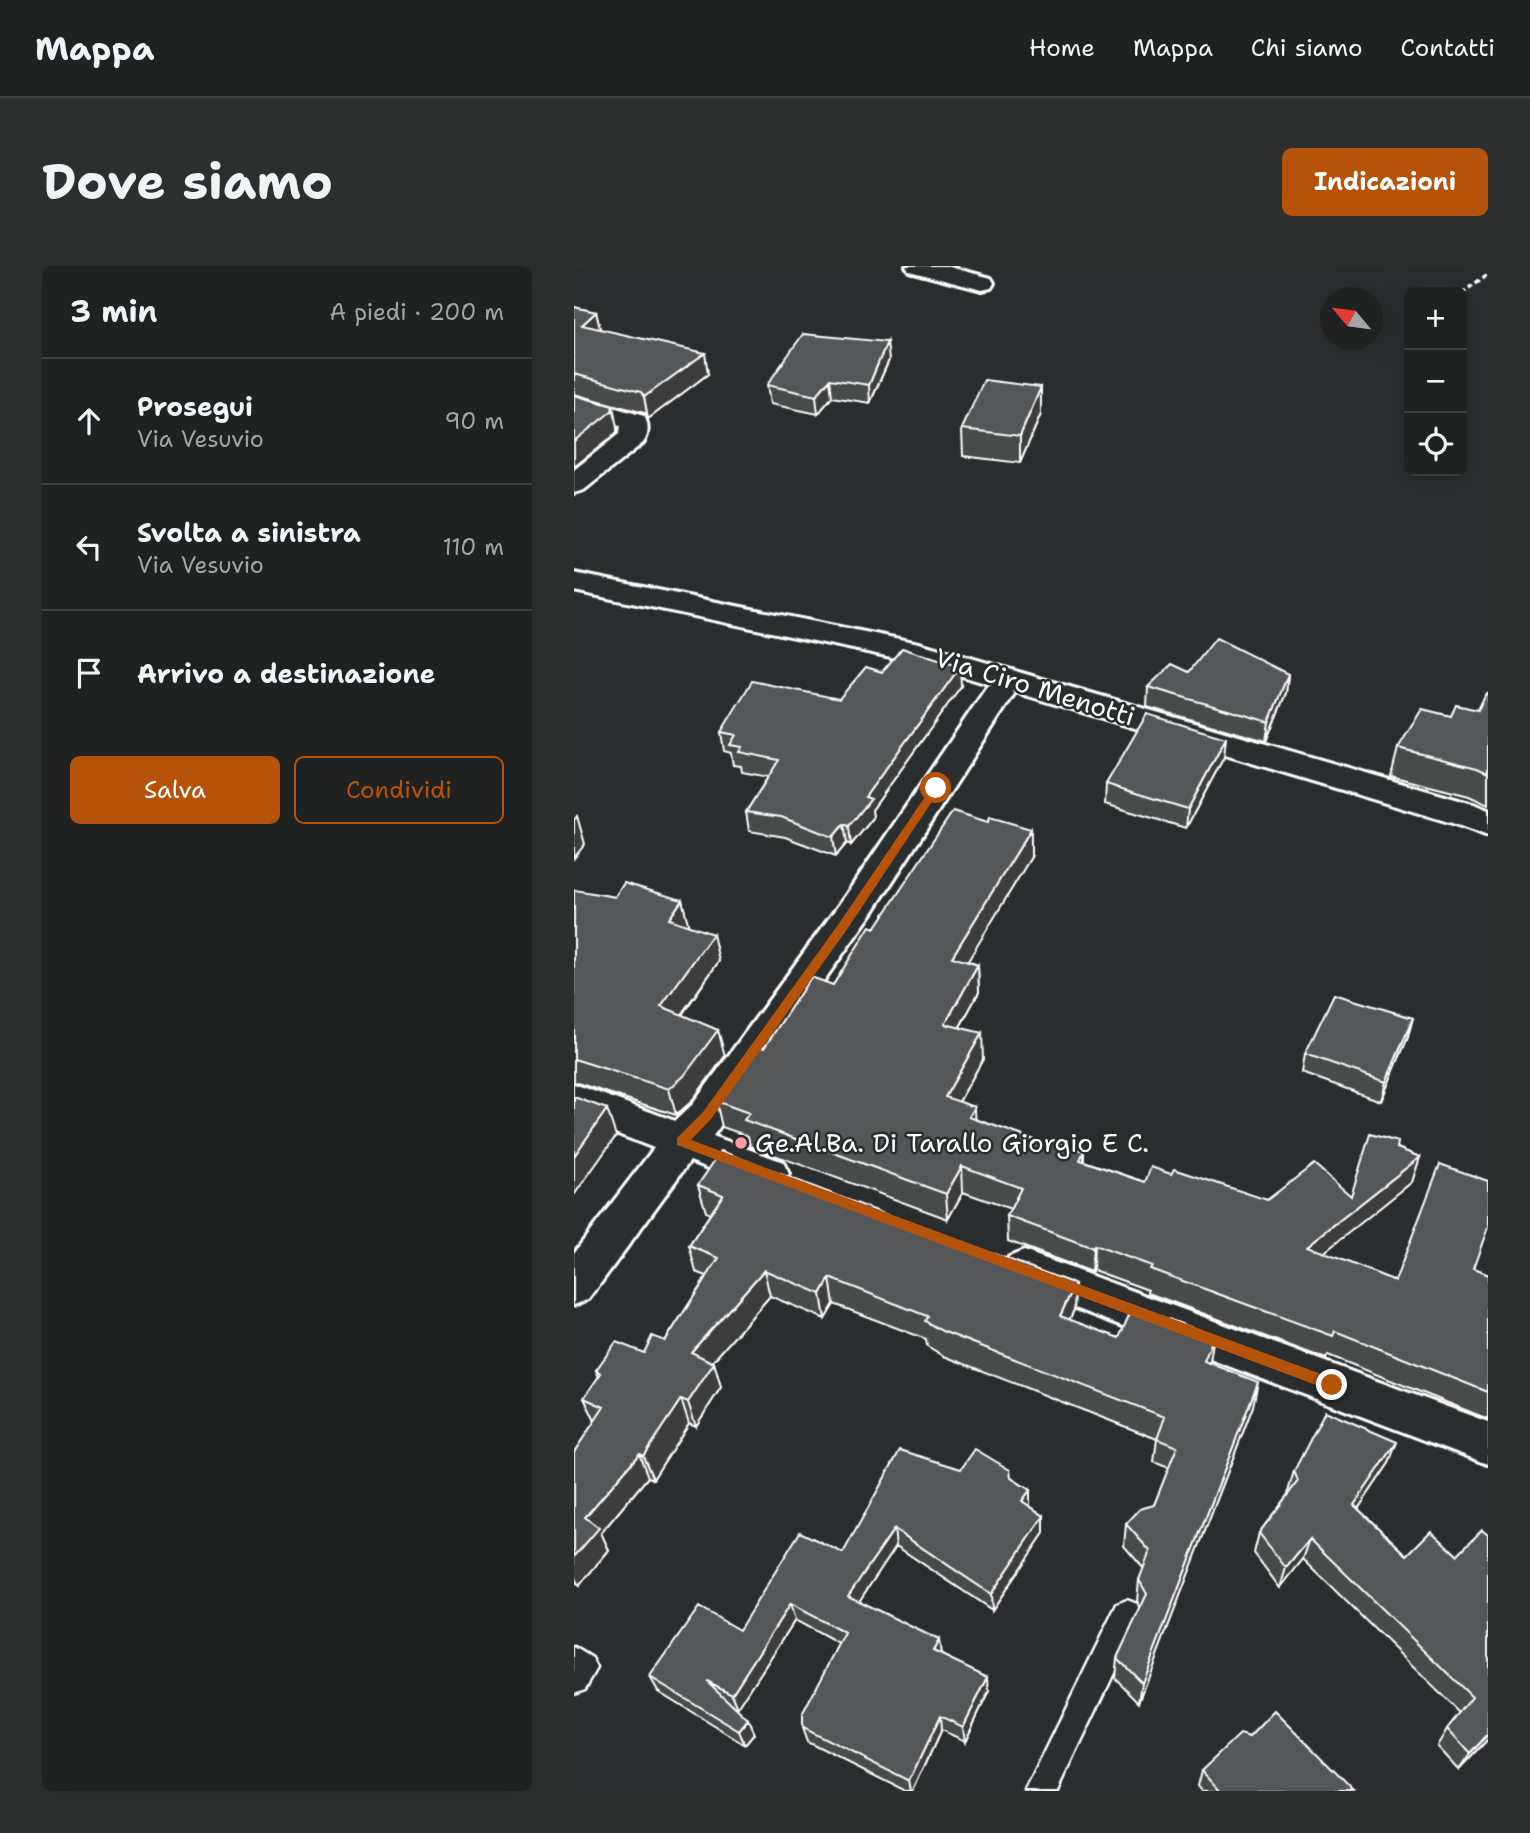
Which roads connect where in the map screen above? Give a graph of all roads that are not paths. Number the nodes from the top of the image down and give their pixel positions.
1 (918, 266) edge
2 (982, 283) dead end
3 (574, 404) edge
4 (574, 484) edge
5 (574, 582) edge
6 (998, 694) dead end
7 (1488, 824) edge
8 (574, 1100) edge
9 (681, 1142) junction
10 (798, 1185) edge
11 (993, 1258) edge
12 (574, 1286) edge
13 (1488, 1443) edge
14 (1127, 1614) dead end
15 (574, 1662) edge
16 (574, 1678) edge
17 (1042, 1791) edge

1 - 2 street
3 - 4 street
5 - 7 street, Via Ciro Menotti
6 - 9 street
8 - 9 street
9 - 10 street
9 - 12 street
11 - 13 street
14 - 17 lane
15 - 16 lane

